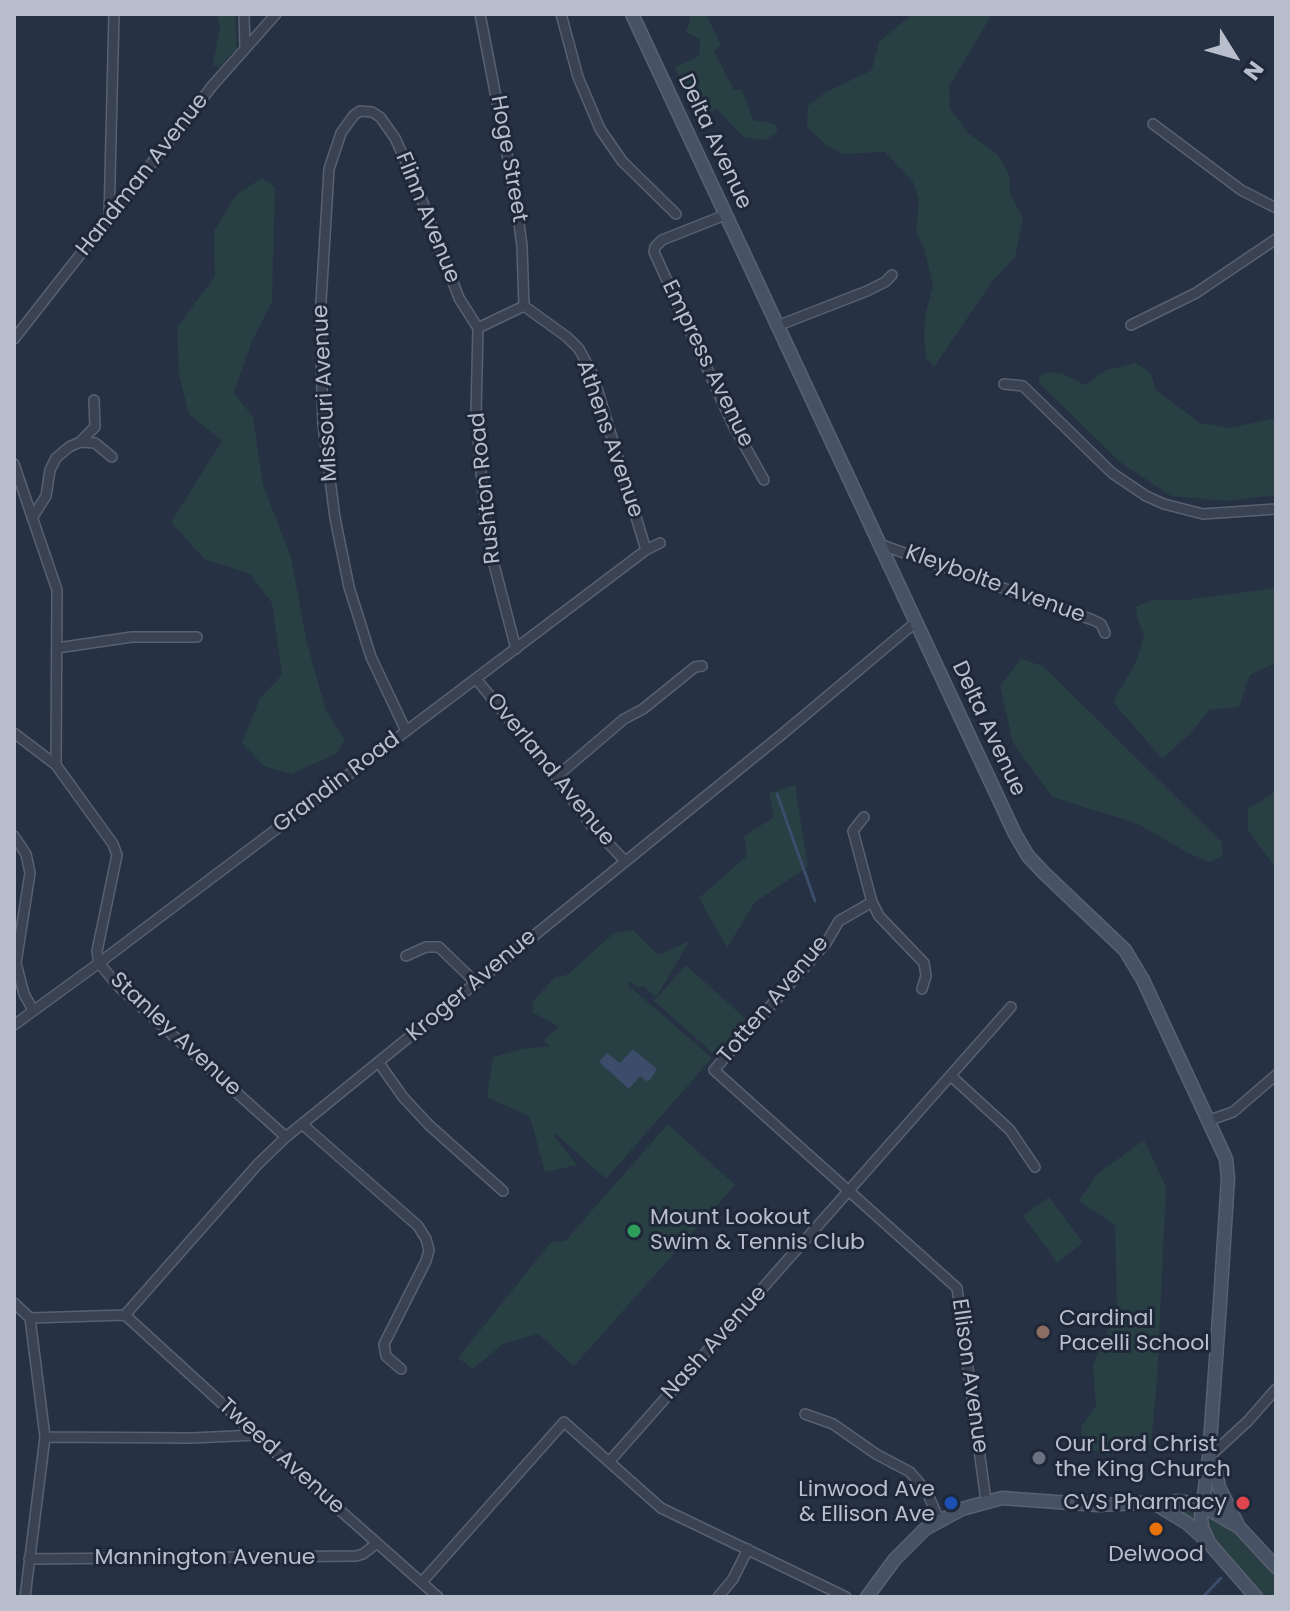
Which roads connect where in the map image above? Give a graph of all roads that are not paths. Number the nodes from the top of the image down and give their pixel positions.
1 (114, 14) edge
2 (244, 14) edge
3 (276, 14) edge
4 (480, 14) edge
5 (561, 14) edge
6 (632, 14) edge
7 (245, 48) junction
8 (372, 112) joint
9 (1153, 124) dead end
10 (1276, 208) edge
11 (676, 214) dead end
12 (725, 215) junction
13 (109, 220) junction
14 (1276, 239) edge
15 (892, 275) dead end
16 (524, 306) junction
17 (1131, 325) dead end
18 (777, 326) junction
19 (478, 328) junction
20 (14, 339) edge
21 (1004, 384) dead end
22 (94, 400) dead end
23 (80, 442) junction
24 (112, 457) dead end
25 (14, 464) edge
26 (764, 480) dead end
27 (1276, 509) edge
28 (32, 518) junction
29 (660, 543) dead end
30 (879, 544) junction
31 (646, 550) junction
32 (916, 622) junction
33 (1105, 633) dead end
34 (197, 637) dead end
35 (57, 648) junction
36 (516, 649) junction
37 (702, 666) dead end
38 (477, 680) junction
39 (406, 731) junction
40 (14, 733) edge
41 (56, 765) junction
42 (556, 777) junction
43 (864, 817) dead end
44 (14, 836) edge
45 (624, 860) junction
46 (872, 902) junction
47 (406, 956) dead end
48 (99, 963) junction
49 (476, 983) junction
50 (922, 989) dead end
51 (1011, 1007) dead end
52 (33, 1010) junction
53 (14, 1025) edge
54 (379, 1063) junction
55 (714, 1070) joint
56 (1276, 1075) edge
57 (951, 1076) junction
58 (1210, 1120) junction
59 (302, 1124) junction
60 (286, 1137) junction
61 (1035, 1167) dead end
62 (850, 1190) junction
63 (503, 1191) dead end
64 (14, 1303) edge
65 (125, 1315) junction
66 (30, 1318) junction
67 (401, 1369) dead end
68 (1276, 1389) edge
69 (805, 1414) dead end
70 (256, 1435) junction
71 (45, 1437) junction
72 (1209, 1457) junction
73 (609, 1462) junction
74 (986, 1501) junction
75 (1154, 1503) junction
76 (1203, 1506) junction
77 (939, 1520) junction
78 (1234, 1523) junction
79 (377, 1543) junction
80 (1209, 1543) junction
81 (748, 1549) junction
82 (29, 1559) junction
83 (1276, 1567) edge
84 (422, 1582) junction
85 (25, 1597) edge
86 (438, 1597) edge
87 (718, 1597) edge
88 (846, 1597) edge
89 (867, 1597) edge
90 (1256, 1597) edge

1 - 13 street
2 - 7 street
3 - 7 street, Handman Avenue
4 - 16 street, Hoge Street
5 - 11 street
6 - 12 main road, Delta Avenue
7 - 13 street, Handman Avenue
8 - 19 street, Flinn Avenue
8 - 39 street, Missouri Avenue
9 - 10 street
12 - 18 main road, Delta Avenue
12 - 26 street, Empress Avenue
13 - 20 street, Handman Avenue
14 - 17 street
15 - 18 street
16 - 19 street
16 - 31 street, Athens Avenue
18 - 30 main road, Delta Avenue
19 - 36 street, Rushton Road
21 - 27 street
22 - 23 street
23 - 24 street
23 - 28 street
25 - 28 street
28 - 35 street
29 - 31 street, Grandin Road
30 - 32 main road, Delta Avenue
30 - 33 street, Kleybolte Avenue
31 - 36 street, Grandin Road
32 - 45 street, Kroger Avenue
32 - 58 main road, Delta Avenue
34 - 35 street
35 - 41 street
36 - 38 street, Grandin Road
37 - 42 street
38 - 39 street, Grandin Road
38 - 42 street, Overland Avenue
39 - 48 street, Grandin Road
40 - 41 street, Stanley Avenue
41 - 48 street, Stanley Avenue
42 - 45 street, Overland Avenue
43 - 46 street
44 - 52 street
45 - 49 street, Kroger Avenue
46 - 50 street
46 - 55 street, Totten Avenue
47 - 49 street
48 - 52 street, Grandin Road
48 - 60 street, Stanley Avenue
49 - 54 street, Kroger Avenue
51 - 57 street, Nash Avenue
52 - 53 street, Grandin Road
54 - 59 street, Kroger Avenue
54 - 63 street
55 - 62 street, Ellison Avenue
56 - 58 street
57 - 61 street
57 - 62 street, Nash Avenue
58 - 72 main road, Delta Avenue
59 - 60 street, Kroger Avenue
59 - 67 street
60 - 65 street, Kroger Avenue
62 - 73 street, Nash Avenue
62 - 74 street, Ellison Avenue
64 - 66 street
65 - 66 street
65 - 70 street, Tweed Avenue
66 - 71 street
68 - 72 street
69 - 77 street
70 - 71 street
70 - 79 street, Tweed Avenue
71 - 82 street
72 - 76 main road, Delta Avenue
72 - 78 main road, Delta Avenue
73 - 81 street
73 - 84 street
74 - 75 main road
74 - 77 main road
75 - 76 main road
75 - 80 main road
76 - 78 main road
76 - 80 main road, Delta Avenue
77 - 89 main road
78 - 80 main road
78 - 83 main road, Delta Avenue
79 - 82 street, Mannington Avenue
79 - 84 street, Tweed Avenue
80 - 90 main road
81 - 87 street
81 - 88 street
82 - 85 street
84 - 86 street, Tweed Avenue

